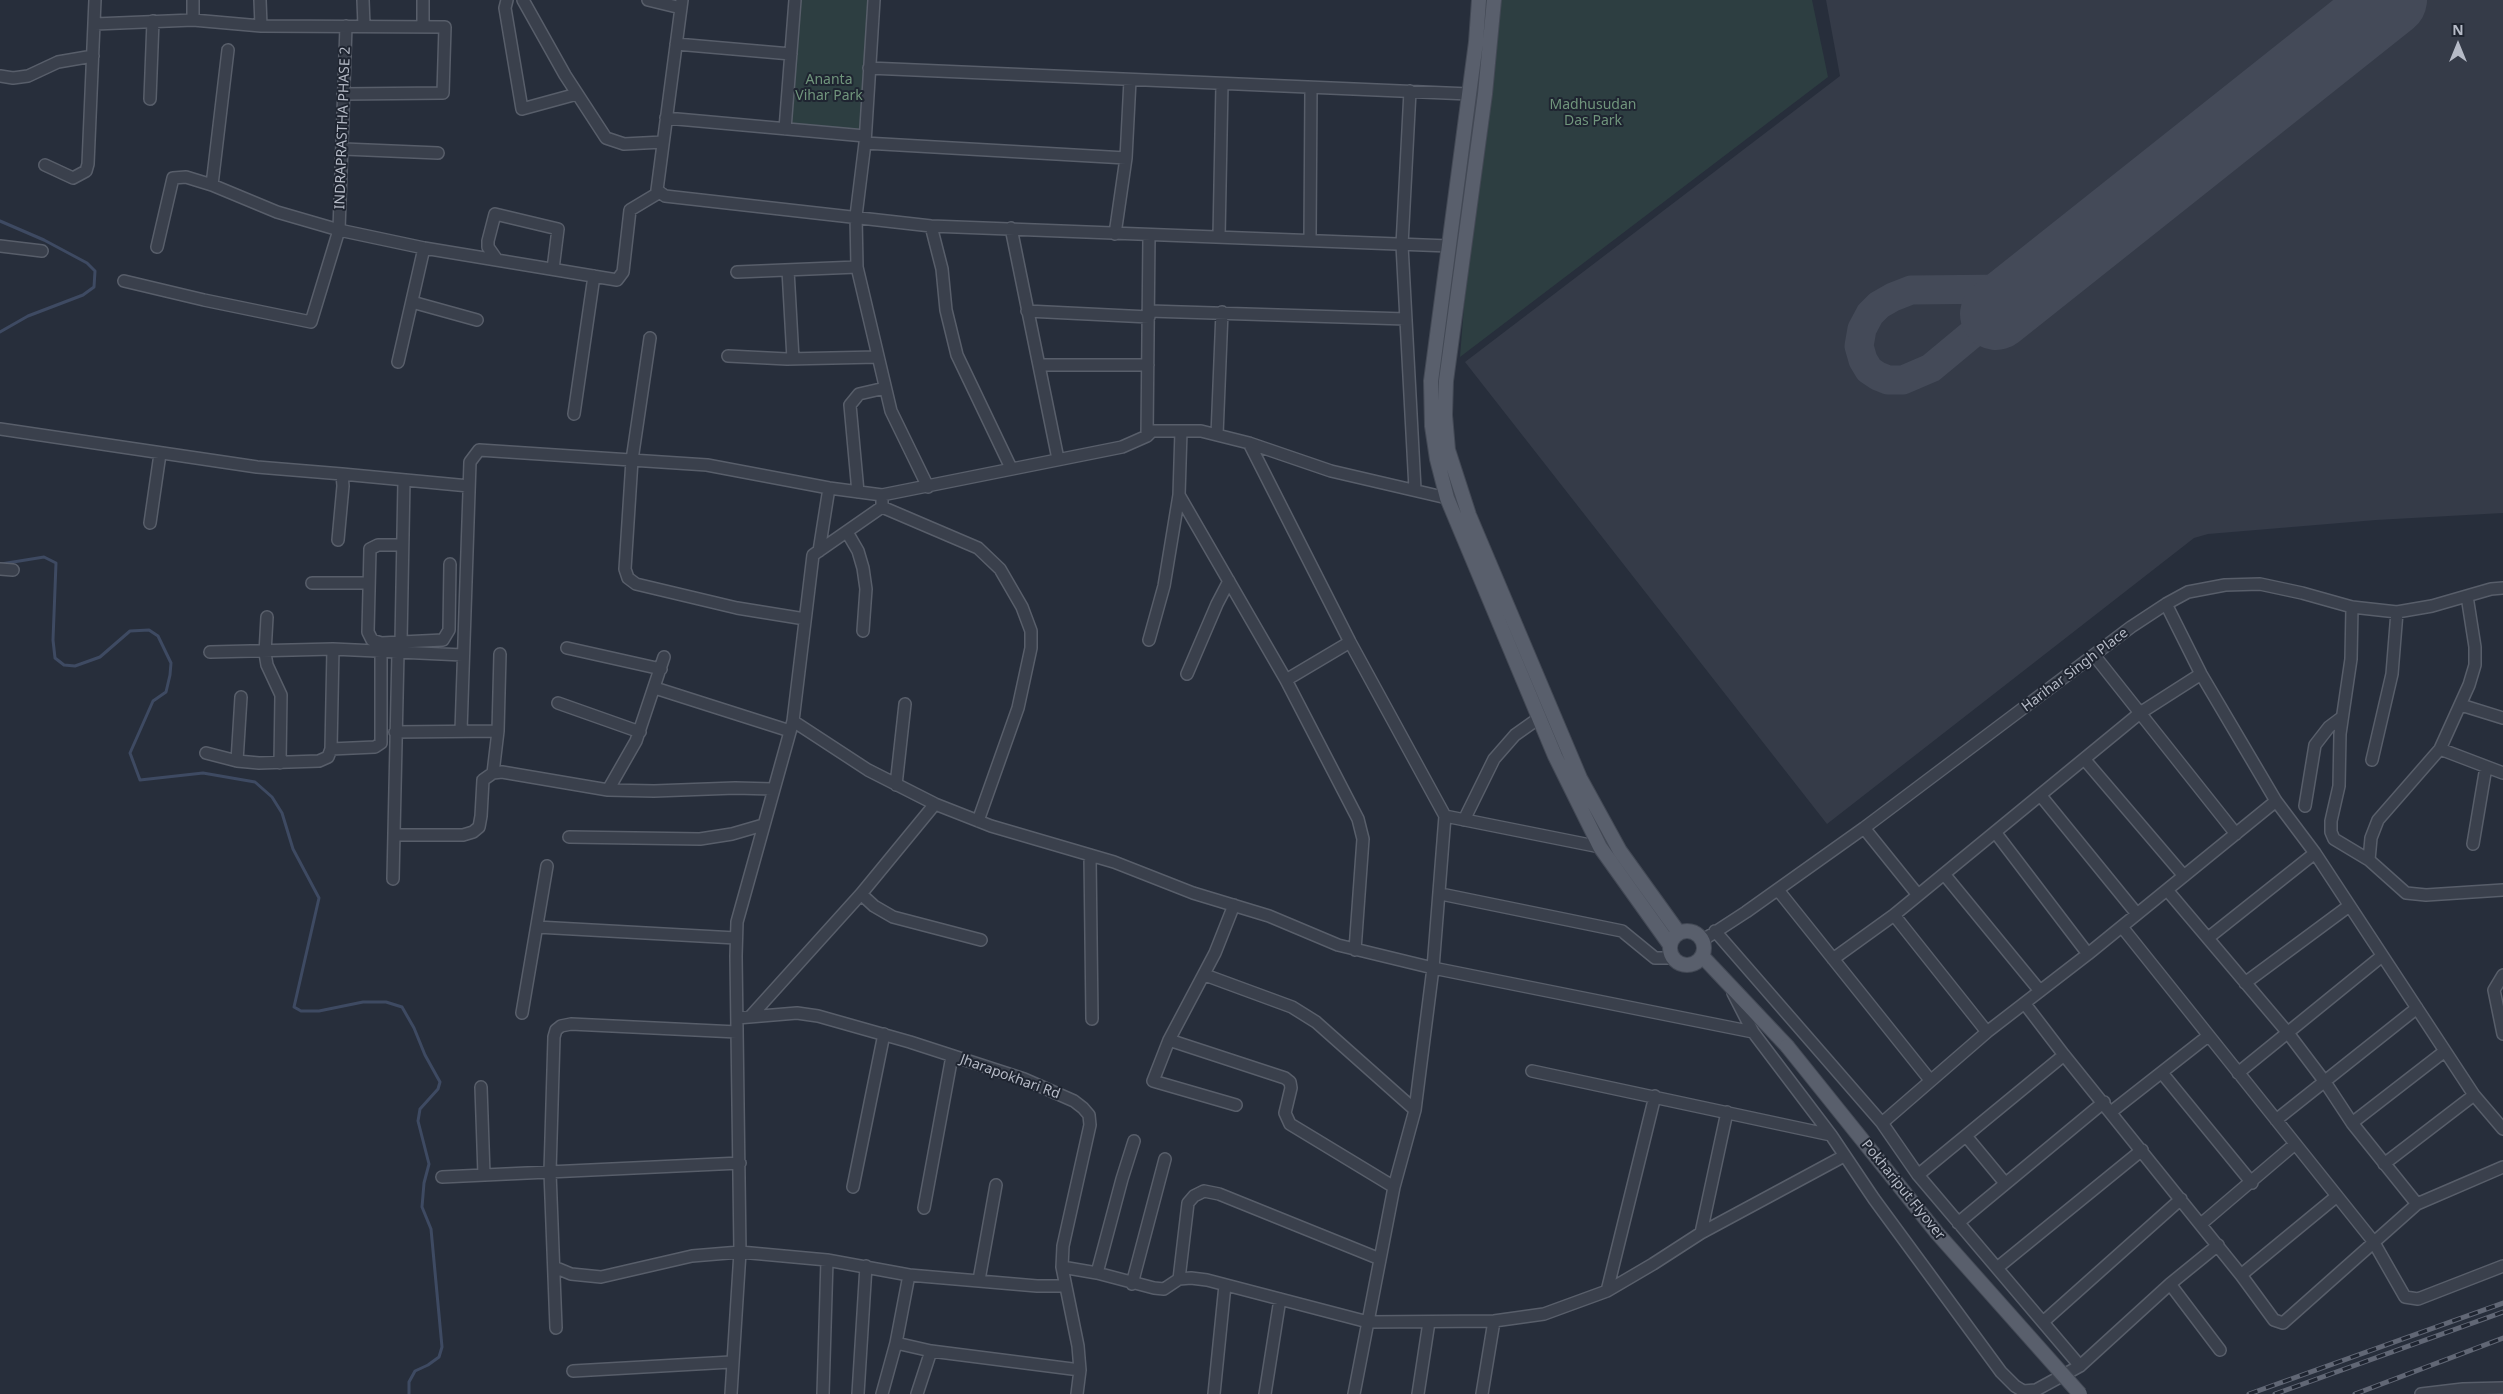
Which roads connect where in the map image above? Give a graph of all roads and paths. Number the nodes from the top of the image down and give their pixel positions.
1 (95, 0) edge
2 (193, 0) edge
3 (260, 0) edge
4 (363, 0) edge
5 (423, 0) edge
6 (507, 0) edge
7 (523, 0) edge
8 (648, 0) edge
9 (795, 0) edge
10 (874, 0) edge
11 (1479, 0) edge
12 (1494, 0) edge
13 (681, 4) edge
14 (193, 20) junction
15 (153, 21) junction
16 (95, 24) junction
17 (260, 26) junction
18 (346, 26) junction
19 (364, 26) junction
20 (423, 26) junction
21 (676, 44) junction
22 (228, 50) dead end
23 (791, 54) junction
24 (93, 56) junction
25 (869, 68) junction
26 (0, 76) edge
27 (1130, 80) junction
28 (1222, 84) junction
29 (1310, 88) junction
30 (1410, 91) junction
31 (343, 94) junction
32 (577, 94) junction
33 (1469, 94) junction
34 (150, 99) dead end
35 (666, 118) junction
36 (785, 129) junction
37 (865, 139) junction
38 (663, 142) junction
39 (344, 149) junction
40 (438, 153) dead end
41 (1126, 158) junction
42 (45, 165) dead end
43 (212, 185) junction
44 (660, 192) junction
45 (856, 216) junction
46 (931, 226) junction
47 (1011, 228) junction
48 (339, 230) junction
49 (1115, 234) junction
50 (1149, 235) junction
51 (1219, 237) junction
52 (1310, 239) junction
53 (1402, 245) junction
54 (0, 246) edge
55 (1449, 246) junction
56 (157, 247) dead end
57 (424, 248) junction
58 (42, 251) dead end
59 (497, 260) junction
60 (857, 267) junction
61 (553, 269) junction
62 (788, 270) junction
63 (737, 272) dead end
64 (594, 276) junction
65 (124, 281) dead end
66 (412, 302) junction
67 (1027, 311) junction
68 (1222, 312) junction
69 (1149, 314) junction
70 (1406, 319) junction
71 (477, 320) dead end
72 (650, 338) dead end
73 (728, 356) dead end
74 (877, 357) junction
75 (792, 359) junction
76 (398, 362) dead end
77 (1038, 365) junction
78 (1148, 365) junction
79 (885, 388) junction
80 (574, 414) dead end
81 (0, 429) edge
82 (1181, 431) junction
83 (1216, 435) junction
84 (1147, 436) junction
85 (1249, 443) junction
86 (160, 454) junction
87 (1058, 459) junction
88 (632, 460) junction
89 (1011, 468) junction
90 (342, 474) junction
91 (404, 480) junction
92 (469, 486) junction
93 (928, 486) junction
94 (829, 488) junction
95 (1415, 489) junction
96 (858, 492) junction
97 (882, 495) junction
98 (1179, 495) junction
99 (1447, 498) junction
100 (882, 507) junction
101 (150, 523) dead end
102 (847, 532) junction
103 (338, 540) dead end
104 (402, 545) junction
105 (819, 551) junction
106 (450, 564) dead end
107 (0, 569) edge
108 (13, 570) dead end
109 (1229, 582) junction
110 (312, 583) dead end
111 (369, 584) junction
112 (2503, 588) edge
113 (2467, 596) junction
114 (2166, 604) junction
115 (2352, 608) junction
116 (2397, 612) junction
117 (267, 618) dead end
118 (805, 619) junction
119 (863, 631) dead end
120 (1149, 640) dead end
121 (1350, 642) junction
122 (382, 646) junction
123 (400, 647) junction
124 (567, 648) dead end
125 (333, 649) junction
126 (210, 652) dead end
127 (265, 653) junction
128 (500, 654) dead end
129 (463, 655) junction
130 (2094, 655) junction
131 (664, 657) dead end
132 (661, 669) junction
133 (1187, 674) dead end
134 (2201, 674) junction
135 (1286, 680) junction
136 (655, 688) junction
137 (241, 697) dead end
138 (558, 703) dead end
139 (905, 704) dead end
140 (2460, 705) junction
141 (2140, 713) junction
142 (1539, 718) junction
143 (2341, 718) junction
144 (2503, 718) edge
145 (791, 726) junction
146 (460, 731) junction
147 (498, 731) junction
148 (395, 732) junction
149 (640, 732) junction
150 (331, 749) junction
151 (2440, 749) junction
152 (206, 753) dead end
153 (2085, 760) junction
154 (2372, 760) dead end
155 (237, 761) junction
156 (280, 763) junction
157 (2486, 767) junction
158 (493, 773) junction
159 (2503, 773) edge
160 (896, 785) junction
161 (773, 789) junction
162 (608, 790) junction
163 (2042, 796) junction
164 (2276, 800) junction
165 (935, 804) junction
166 (2305, 806) dead end
167 (1445, 816) junction
168 (1464, 820) junction
169 (978, 821) junction
170 (763, 825) junction
171 (1864, 828) junction
172 (1995, 832) junction
173 (2236, 834) junction
174 (394, 835) junction
175 (569, 837) dead end
176 (2473, 844) dead end
177 (1600, 847) junction
178 (2315, 853) junction
179 (1090, 856) junction
180 (2369, 860) junction
181 (547, 866) dead end
182 (1944, 874) junction
183 (2184, 876) junction
184 (393, 879) dead end
185 (1778, 890) junction
186 (2167, 890) junction
187 (2503, 890) edge
188 (861, 894) junction
189 (1441, 894) junction
190 (1918, 896) junction
191 (1234, 905) junction
192 (2349, 906) junction
193 (2137, 914) junction
194 (1894, 915) junction
195 (537, 927) junction
196 (2122, 927) junction
197 (1715, 931) junction
198 (1679, 933) junction
199 (736, 938) junction
200 (2208, 938) junction
201 (981, 940) dead end
202 (1702, 940) junction
203 (1355, 950) junction
204 (1672, 952) junction
205 (2088, 954) junction
206 (2382, 956) junction
207 (1702, 957) junction
208 (1833, 959) junction
209 (1433, 968) junction
210 (1205, 975) junction
211 (2503, 975) edge
212 (2245, 983) junction
213 (1729, 985) junction
214 (2040, 991) junction
215 (2025, 1004) junction
216 (2417, 1008) junction
217 (522, 1013) dead end
218 (750, 1017) junction
219 (737, 1018) junction
220 (1092, 1019) dead end
221 (737, 1032) junction
222 (1753, 1032) junction
223 (1987, 1032) junction
224 (2288, 1033) junction
225 (884, 1034) junction
226 (2503, 1034) edge
227 (2208, 1036) junction
228 (1169, 1040) junction
229 (2445, 1051) junction
230 (2064, 1055) junction
231 (952, 1056) junction
232 (1532, 1071) dead end
233 (2162, 1073) junction
234 (2238, 1073) junction
235 (1930, 1080) junction
236 (2325, 1082) junction
237 (481, 1087) dead end
238 (2474, 1095) junction
239 (1654, 1096) junction
240 (2104, 1102) junction
241 (1236, 1105) dead end
242 (1415, 1110) junction
243 (1727, 1112) junction
244 (2112, 1112) junction
245 (2276, 1120) junction
246 (1882, 1123) junction
247 (2352, 1123) junction
248 (2503, 1129) edge
249 (1831, 1135) junction
250 (1966, 1136) junction
251 (1134, 1141) dead end
252 (2295, 1144) junction
253 (2142, 1150) junction
254 (1844, 1156) junction
255 (1166, 1159) dead end
256 (740, 1163) junction
257 (2384, 1164) junction
258 (2503, 1167) edge
259 (550, 1172) junction
260 (484, 1175) junction
261 (1918, 1175) junction
262 (442, 1177) dead end
263 (2005, 1183) junction
264 (2252, 1183) junction
265 (996, 1185) dead end
266 (853, 1187) dead end
267 (1394, 1187) junction
268 (2337, 1196) junction
269 (2181, 1199) junction
270 (2417, 1204) junction
271 (924, 1208) dead end
272 (1958, 1223) junction
273 (2201, 1224) junction
274 (1701, 1232) junction
275 (2373, 1242) junction
276 (2218, 1245) junction
277 (740, 1252) junction
278 (1380, 1259) junction
279 (826, 1260) junction
280 (866, 1266) junction
281 (2503, 1266) edge
282 (1062, 1267) junction
283 (554, 1268) junction
284 (1996, 1268) junction
285 (1097, 1273) junction
286 (909, 1275) junction
287 (2241, 1275) junction
288 (979, 1280) junction
289 (1179, 1280) junction
290 (1132, 1284) junction
291 (2170, 1284) junction
292 (1225, 1285) junction
293 (1065, 1286) junction
294 (1606, 1291) junction
295 (1280, 1299) junction
296 (1494, 1321) junction
297 (1368, 1322) junction
298 (1429, 1322) junction
299 (2043, 1322) junction
300 (556, 1328) dead end
301 (896, 1342) junction
302 (2220, 1350) dead end
303 (931, 1352) junction
304 (731, 1362) junction
305 (2080, 1366) junction
306 (1080, 1370) junction
307 (574, 1371) dead end
308 (2503, 1388) edge
309 (2428, 1393) edge
310 (731, 1394) edge
311 (822, 1394) edge
312 (858, 1394) edge
313 (882, 1394) edge
314 (917, 1394) edge
315 (1077, 1394) edge
316 (1214, 1394) edge
317 (1265, 1394) edge
318 (1354, 1394) edge
319 (1418, 1394) edge
320 (1482, 1394) edge
321 (2080, 1394) edge

1 - 16 street
2 - 14 street
3 - 17 street
4 - 19 street
5 - 20 street
6 - 32 street
7 - 32 street
8 - 13 street
9 - 23 street
10 - 25 street
11 - 33 main road
12 - 198 main road
13 - 21 street
14 - 15 street
14 - 17 street
15 - 16 street
15 - 34 street
16 - 24 street
17 - 18 street
18 - 19 street
18 - 31 street, INDRAPRASTHA PHASE 2
19 - 20 street
20 - 31 street
21 - 23 street
21 - 35 street
22 - 43 street
23 - 36 street
24 - 26 street
24 - 42 street
25 - 27 street
25 - 37 street
27 - 28 street
27 - 41 street
28 - 29 street
28 - 51 street
29 - 30 street
29 - 52 street
30 - 33 street
30 - 53 street
31 - 39 street, INDRAPRASTHA PHASE 2
32 - 38 street
33 - 55 main road
35 - 36 street
35 - 38 street
36 - 37 street
37 - 41 street
37 - 45 street
38 - 44 street
39 - 40 street
39 - 48 street, INDRAPRASTHA PHASE 2
41 - 49 street
43 - 48 street
43 - 56 street
44 - 45 street
44 - 64 street
45 - 46 street
45 - 60 street
46 - 47 street
46 - 89 street
47 - 49 street
47 - 67 street
48 - 57 street
48 - 65 street, INDRAPRASTHA PHASE 2
49 - 50 street
50 - 51 street
50 - 69 street
51 - 52 street
52 - 53 street
53 - 55 street
53 - 70 street
54 - 58 street
55 - 99 main road
57 - 59 street
57 - 66 street
59 - 61 street
59 - 61 street
60 - 62 street
60 - 74 street
61 - 64 street
62 - 63 street
62 - 75 street
64 - 80 street
66 - 71 street
66 - 76 street
67 - 69 street
67 - 77 street
68 - 69 street
68 - 70 street
68 - 83 street
69 - 78 street
70 - 95 street
72 - 88 street
73 - 75 street
74 - 75 street
74 - 79 street
77 - 78 street
77 - 87 street
78 - 84 street
79 - 93 street
79 - 96 street
81 - 86 street
82 - 83 street
82 - 84 street
82 - 98 street
83 - 85 street
84 - 87 street
85 - 95 street
85 - 121 street
86 - 90 street
86 - 101 street
87 - 89 street
88 - 92 street
88 - 94 street
88 - 118 street
89 - 93 street
90 - 91 street
90 - 103 street
91 - 92 street
91 - 104 street
92 - 129 street
93 - 97 street
94 - 96 street
94 - 105 street
95 - 99 street
96 - 97 street
97 - 100 street
98 - 109 street
98 - 120 street
99 - 142 main road
100 - 102 street
100 - 169 street
102 - 105 street
102 - 119 street
104 - 111 street
104 - 123 street
105 - 118 street
106 - 123 street
107 - 108 street
109 - 133 street
109 - 135 street
110 - 111 street
111 - 122 street
112 - 113 street, Harihar Singh Place
113 - 116 street, Harihar Singh Place
113 - 140 street
114 - 115 street, Harihar Singh Place
114 - 130 street, Harihar Singh Place
114 - 134 street
115 - 116 street, Harihar Singh Place
115 - 143 street
116 - 154 street
117 - 127 street
118 - 145 street
121 - 135 street
121 - 167 street
122 - 123 street
122 - 125 street
122 - 150 street
123 - 129 street
123 - 148 street
124 - 132 street
125 - 127 street
125 - 150 street
126 - 127 street
127 - 156 street
128 - 147 street
129 - 146 street
130 - 141 street
130 - 171 street, Harihar Singh Place
131 - 132 street
132 - 136 street
134 - 141 street
134 - 164 street
135 - 203 street
136 - 145 street
136 - 149 street
137 - 155 street
138 - 149 street
139 - 160 street
140 - 144 street
140 - 151 street
141 - 153 street
141 - 173 street
142 - 168 street
142 - 177 main road
143 - 166 street
143 - 180 street
145 - 160 street
145 - 161 street
146 - 147 street
146 - 148 street
147 - 158 street
148 - 174 street
149 - 162 street
150 - 156 street
151 - 157 street
151 - 180 street
152 - 155 street
153 - 163 street
153 - 183 street
155 - 156 street
157 - 159 street
157 - 176 street
158 - 162 street
158 - 174 street
160 - 165 street
161 - 162 street
161 - 170 street
163 - 172 street
163 - 193 street
164 - 173 street
164 - 178 street
165 - 169 street
165 - 188 street
167 - 168 street
167 - 189 street
168 - 177 street
169 - 179 street
170 - 175 street
170 - 199 street
171 - 185 street, Harihar Singh Place
171 - 190 street
172 - 182 street
172 - 205 street
173 - 183 street
174 - 184 street
177 - 204 main road
178 - 192 street
178 - 200 street
179 - 191 street
179 - 220 street
180 - 187 street
181 - 195 street
182 - 190 street
182 - 214 street
183 - 186 street
185 - 197 street, Harihar Singh Place
185 - 208 street
186 - 193 street
186 - 200 street
188 - 201 street
188 - 218 street
189 - 204 street
189 - 209 street
190 - 194 street
191 - 203 street
191 - 210 street
192 - 206 street
192 - 212 street
193 - 196 street
194 - 208 street
194 - 223 street
195 - 199 street
195 - 217 street
196 - 205 street
196 - 227 street
197 - 202 street, Harihar Singh Place
197 - 246 street
198 - 202 main road
198 - 204 main road
199 - 219 street
200 - 212 street
202 - 207 main road
203 - 209 street
204 - 207 main road
205 - 214 street
206 - 216 street
206 - 224 street
207 - 213 main road, Pokhariput Flyover
208 - 235 street
209 - 222 street
209 - 242 street
210 - 228 street
210 - 242 street
211 - 226 street
212 - 224 street
213 - 222 street
213 - 321 main road, Pokhariput Flyover, bridge
214 - 215 street
215 - 223 street
215 - 230 street
216 - 229 street
216 - 236 street
218 - 219 street, Jharapokhari Rd
218 - 225 street, Jharapokhari Rd
219 - 221 street
221 - 256 street
221 - 259 street
222 - 249 street
223 - 235 street
224 - 234 street
224 - 236 street
225 - 231 street, Jharapokhari Rd
225 - 266 street
227 - 233 street
227 - 234 street
228 - 241 street
228 - 267 street
229 - 238 street
229 - 247 street
230 - 240 street
230 - 250 street
231 - 271 street
231 - 282 street, Jharapokhari Rd
232 - 239 street
233 - 244 street
233 - 264 street
234 - 245 street
235 - 246 street
236 - 245 street
236 - 247 street
237 - 260 street
238 - 248 street
238 - 257 street
239 - 243 street
239 - 294 street
240 - 244 street
240 - 263 street
242 - 267 street
243 - 249 street
243 - 274 street
244 - 253 street
245 - 252 street
246 - 261 street
247 - 257 street
249 - 254 street
250 - 261 street
250 - 263 street
251 - 285 street
252 - 264 street
252 - 268 street
253 - 269 street
253 - 284 street
254 - 274 street
254 - 305 street
255 - 290 street
256 - 259 street
256 - 277 street
257 - 270 street
258 - 270 street
259 - 260 street
259 - 283 street
260 - 262 street
261 - 272 street
263 - 272 street
264 - 273 street
265 - 288 street
267 - 278 street
268 - 275 street
268 - 287 street
269 - 273 street
269 - 299 street
270 - 275 street
272 - 284 street
273 - 276 street
274 - 294 street
275 - 281 street
275 - 287 street
276 - 287 street
276 - 291 street
277 - 279 street
277 - 283 street
277 - 304 street
278 - 289 street
278 - 297 street
279 - 280 street
279 - 311 street
280 - 286 street
280 - 312 street
282 - 285 street
282 - 293 street, Jharapokhari Rd
283 - 300 street
284 - 299 street
285 - 290 street
286 - 288 street
286 - 301 street
288 - 293 street
289 - 290 street
289 - 292 street
291 - 302 street
291 - 305 street
292 - 295 street
292 - 316 street
293 - 306 street, Jharapokhari Rd
294 - 296 street
295 - 297 street
295 - 317 street
296 - 298 street
296 - 320 street
297 - 298 street
297 - 318 street
298 - 319 street
299 - 305 street
301 - 303 street
301 - 313 street
303 - 306 street
303 - 314 street
304 - 307 street
304 - 310 street
306 - 315 street, Jharapokhari Rd
308 - 309 street

